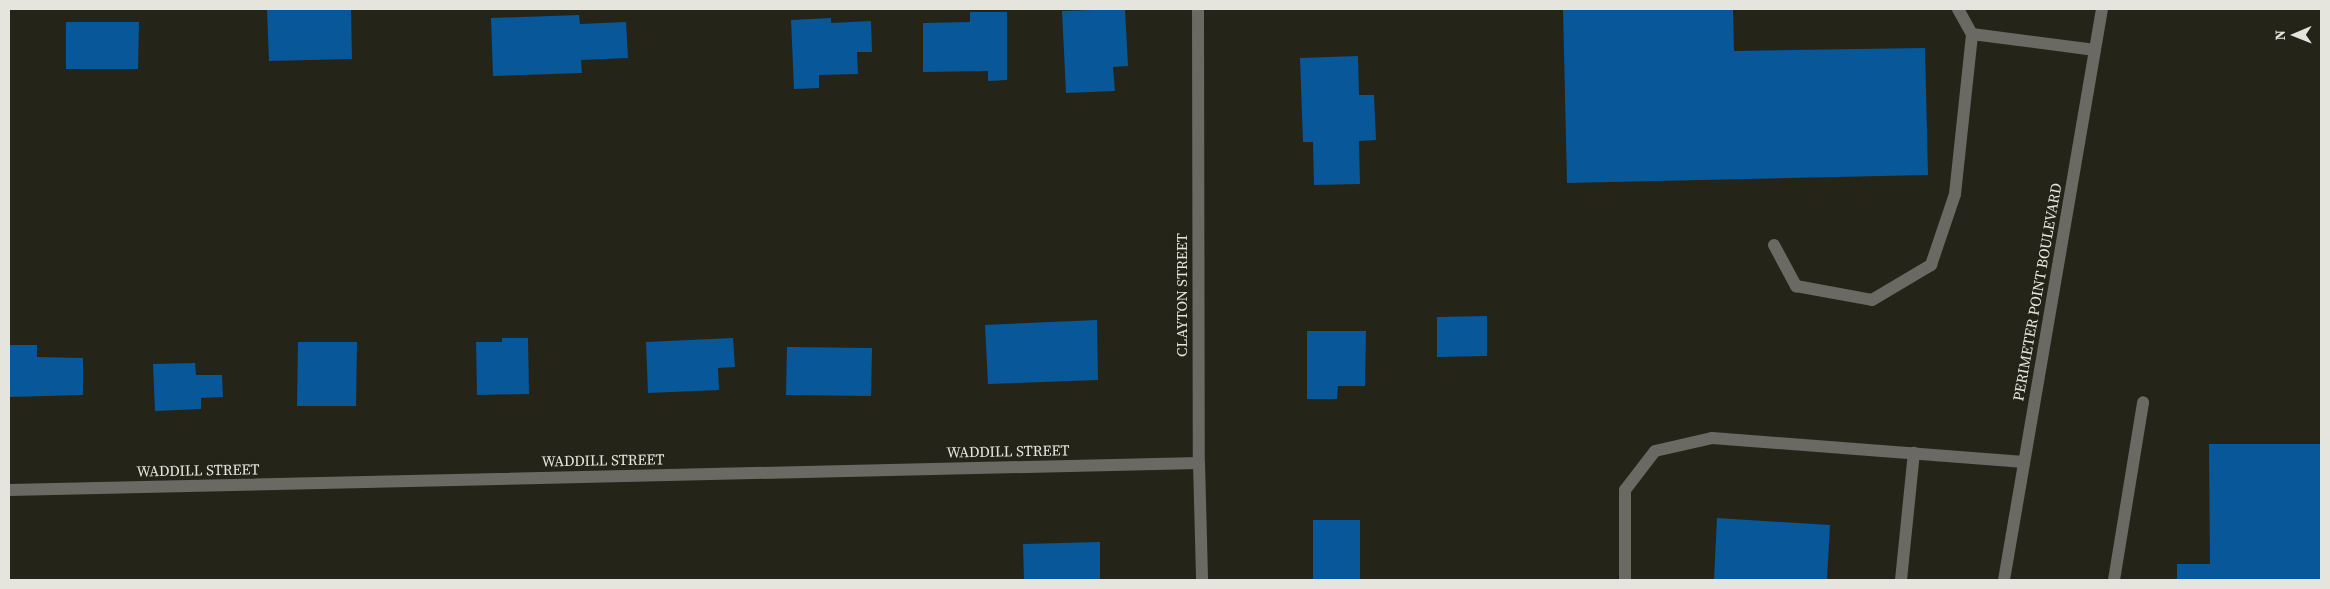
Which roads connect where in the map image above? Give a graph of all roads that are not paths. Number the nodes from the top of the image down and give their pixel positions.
1 (1198, 9) edge
2 (1958, 9) edge
3 (2102, 9) edge
4 (1972, 34) junction
5 (2094, 50) junction
6 (1774, 245) dead end
7 (2143, 402) dead end
8 (1914, 454) junction
9 (1198, 462) junction
10 (2024, 462) junction
11 (9, 490) edge
12 (1202, 580) edge
13 (1625, 580) edge
14 (1901, 580) edge
15 (2004, 580) edge
16 (2114, 580) edge

1 - 9 street, CLAYTON STREET
2 - 4 street
3 - 5 street, PERIMETER POINT BOULEVARD
4 - 5 street
4 - 6 street
5 - 10 street, PERIMETER POINT BOULEVARD
7 - 16 street
8 - 10 street
8 - 13 street
8 - 14 street
9 - 11 street, WADDILL STREET
9 - 12 street, CLAYTON STREET
10 - 15 street, PERIMETER POINT BOULEVARD

